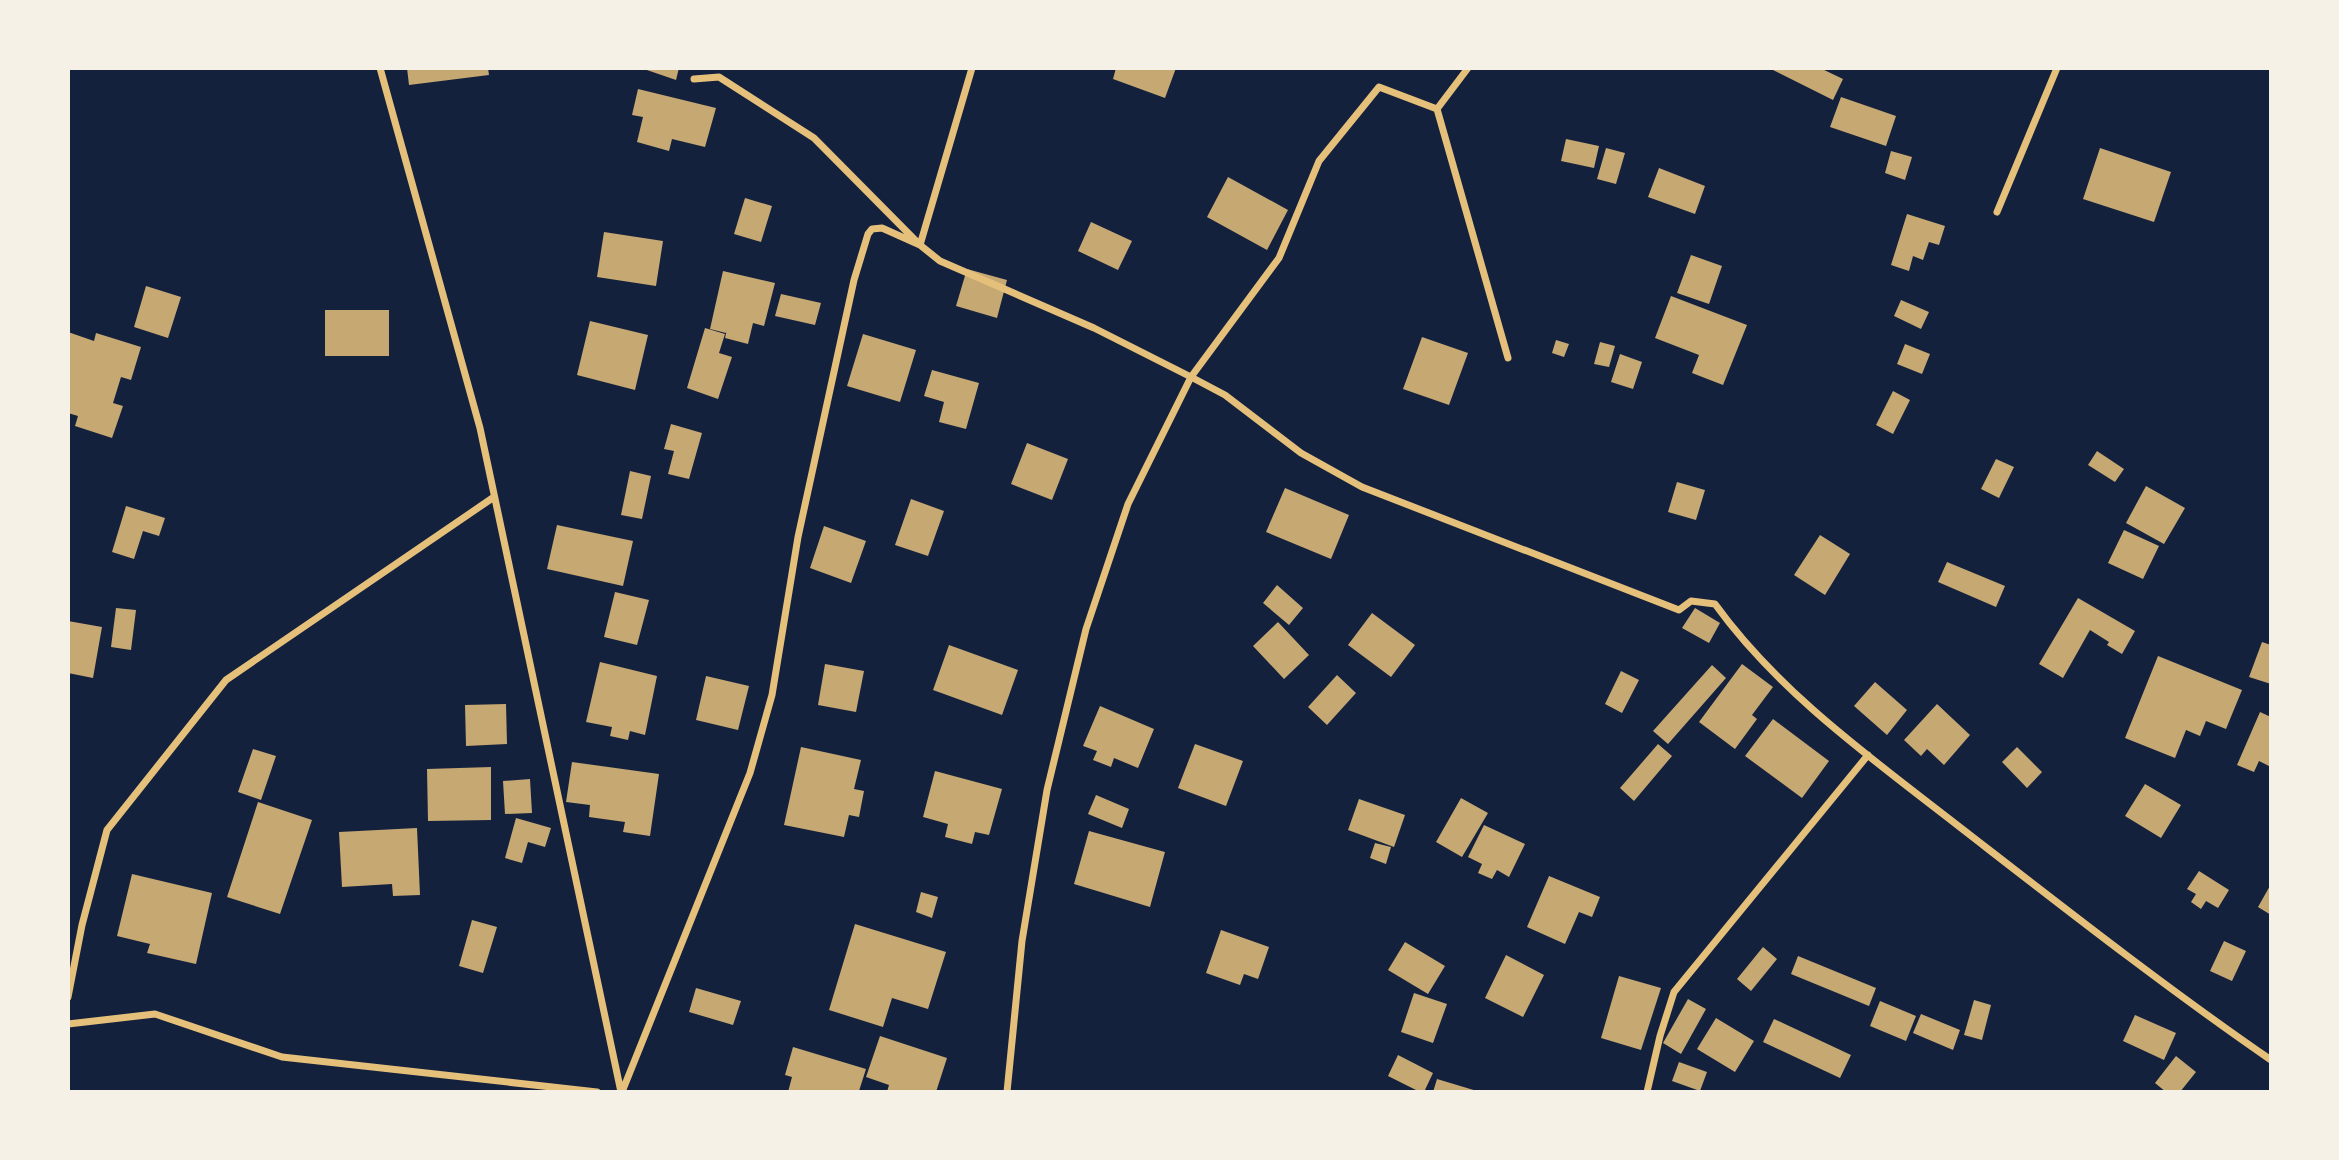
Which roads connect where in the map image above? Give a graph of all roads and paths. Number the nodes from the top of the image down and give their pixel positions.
1 (380, 68) edge
2 (972, 68) edge
3 (1468, 68) edge
4 (2057, 68) edge
5 (694, 79) dead end
6 (1437, 109) junction
7 (1997, 212) dead end
8 (920, 245) junction
9 (1508, 358) dead end
10 (1191, 377) junction
11 (495, 497) junction
12 (1868, 755) junction
13 (68, 997) edge
14 (68, 1024) edge
15 (2271, 1060) edge
16 (565, 1090) edge
17 (597, 1092) edge
18 (622, 1092) edge
19 (1007, 1092) edge
20 (1647, 1092) edge

1 - 11 street
2 - 8 street
3 - 6 street
4 - 7 street
5 - 8 street
6 - 9 street
6 - 10 street
8 - 10 street
8 - 18 street
10 - 12 street
10 - 19 street
11 - 13 street
11 - 18 street
12 - 15 street
12 - 20 street
14 - 16 street
16 - 17 street

